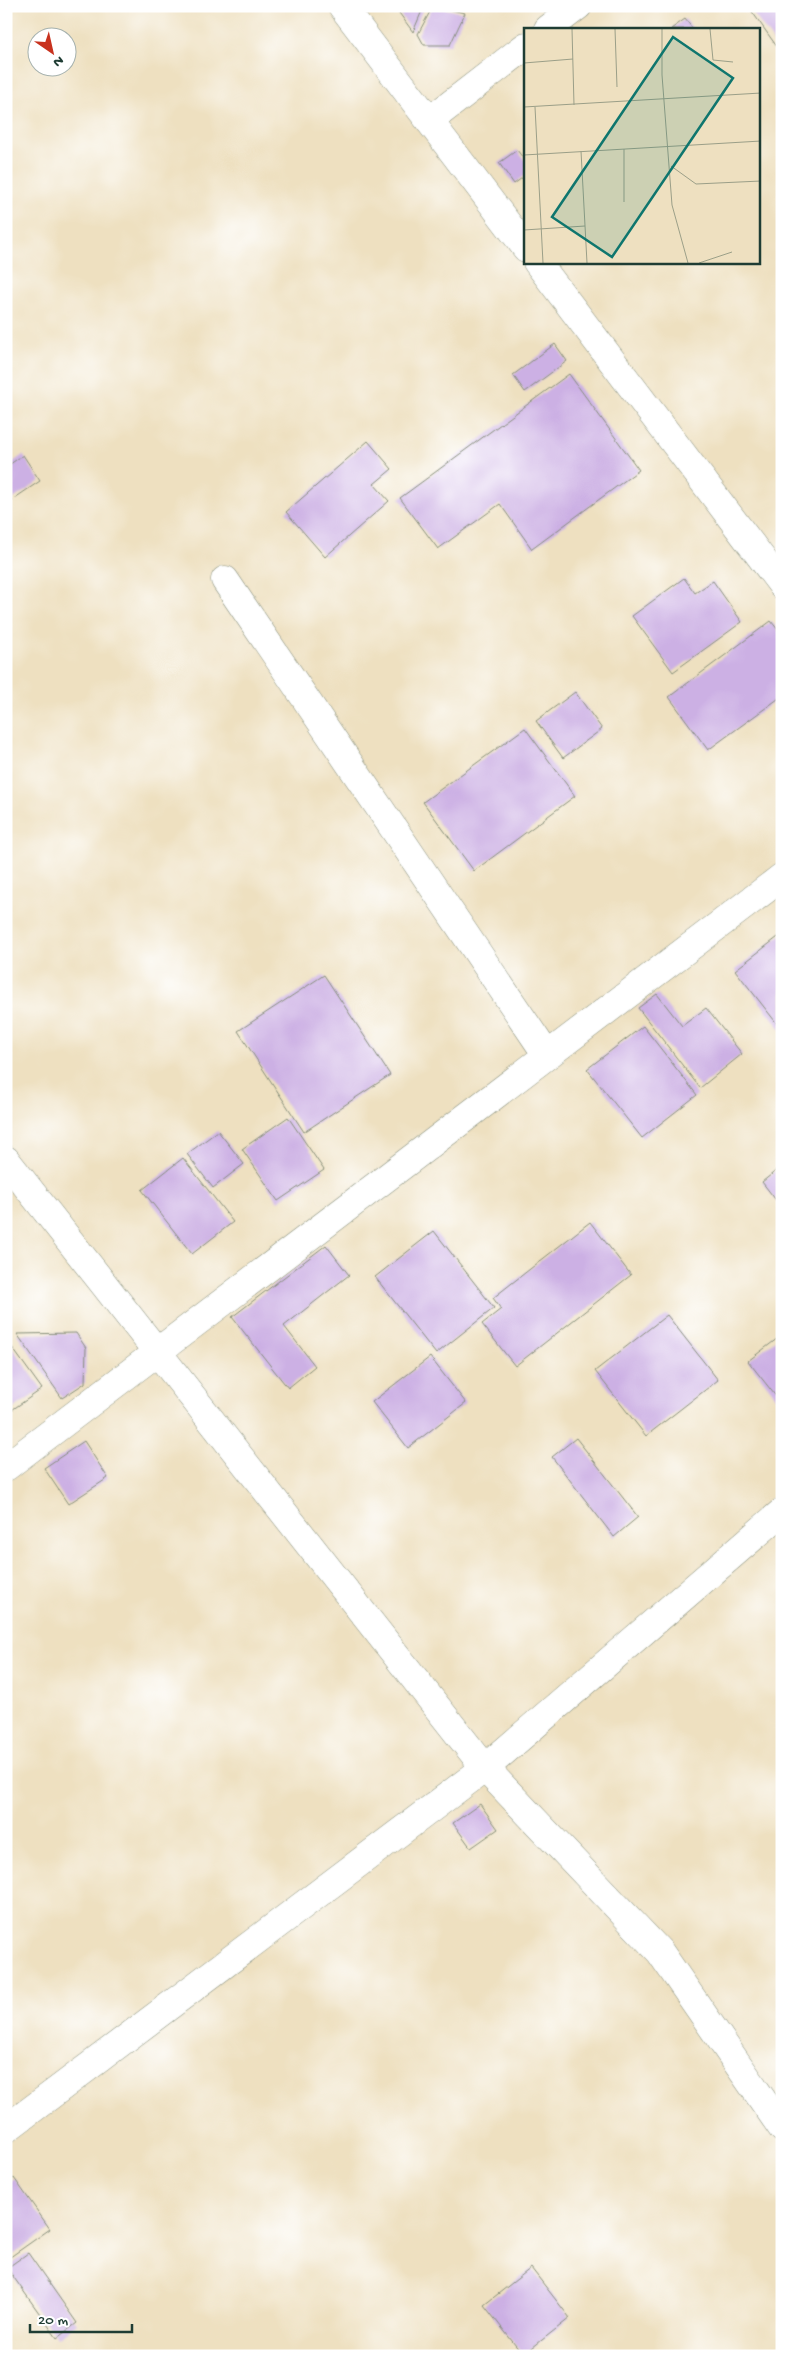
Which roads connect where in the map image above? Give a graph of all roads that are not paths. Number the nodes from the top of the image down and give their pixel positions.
1 (342, 6) edge
2 (578, 6) edge
3 (549, 28) edge
4 (524, 48) edge
5 (429, 121) junction
6 (524, 245) edge
7 (539, 264) edge
8 (225, 580) dead end
9 (782, 585) edge
10 (782, 877) edge
11 (547, 1055) junction
12 (6, 1160) edge
13 (18, 1189) edge
14 (157, 1351) junction
15 (6, 1467) edge
16 (782, 1512) edge
17 (485, 1768) junction
18 (782, 2128) edge
19 (6, 2129) edge

1 - 5 street
2 - 3 street
4 - 5 street
5 - 6 street
7 - 9 street
8 - 11 street
10 - 11 street
11 - 14 street
12 - 13 street
13 - 14 street
14 - 15 street
14 - 17 street
16 - 17 street
17 - 18 street
17 - 19 street

